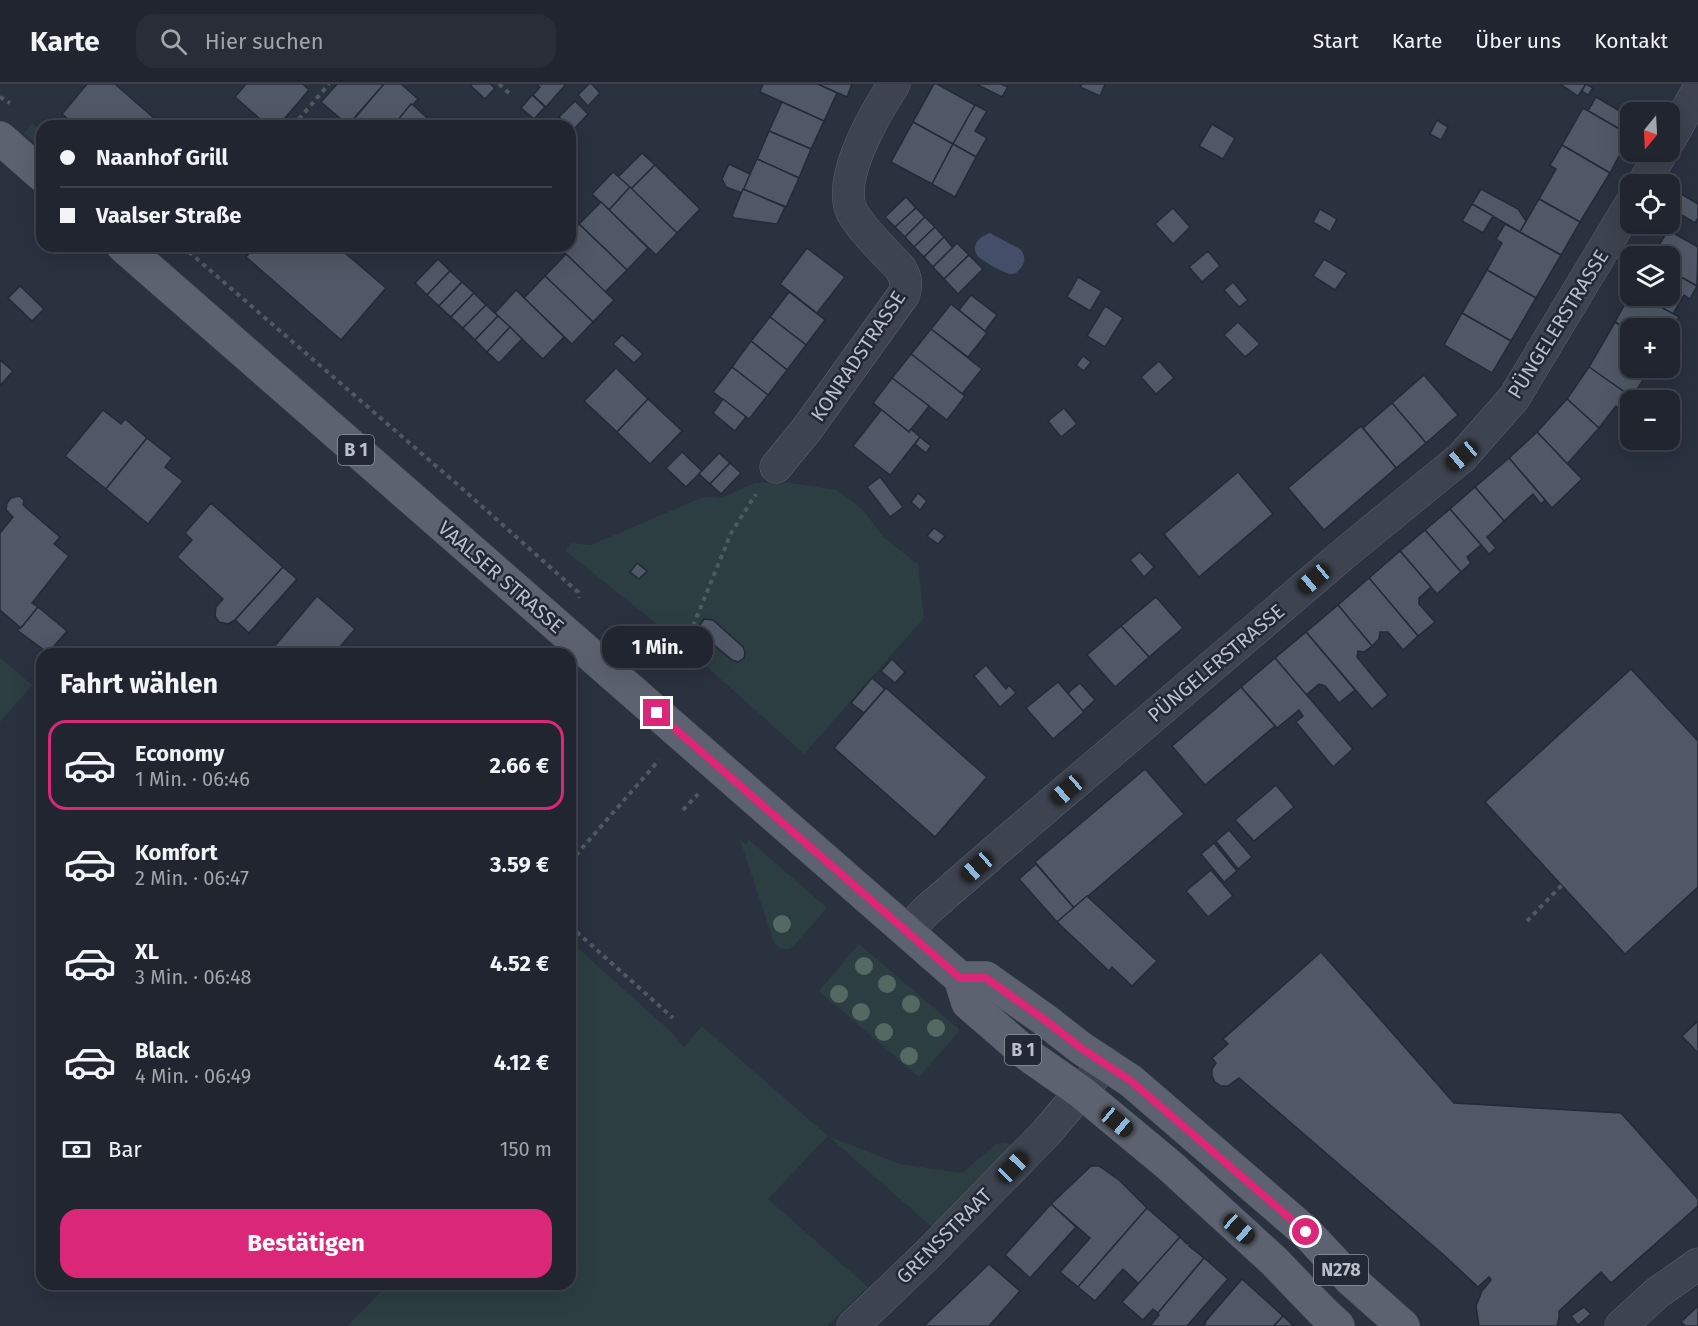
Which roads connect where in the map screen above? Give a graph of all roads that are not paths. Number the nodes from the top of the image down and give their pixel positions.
1 (894, 84) edge
2 (1698, 90) edge
3 (1680, 122) edge
4 (0, 138) edge
5 (36, 170) edge
6 (1620, 222) edge
7 (130, 252) edge
8 (776, 467) road end
9 (907, 932) junction
10 (960, 978) junction
11 (1105, 1063) junction
12 (1141, 1088) joint
13 (1090, 1100) junction
14 (1698, 1264) edge
15 (853, 1326) edge
16 (1338, 1326) edge
17 (1403, 1326) edge
18 (1622, 1326) edge

1 - 8 street, KONRADSTRASSE
2 - 3 street
4 - 5 main road
6 - 9 street, PÜNGELERSTRASSE
7 - 9 main road, VAALSER STRASSE / B 1
9 - 10 main road, VAALSER STRASSE / B 1
10 - 11 main road, B 1
10 - 13 main road, VAALSER STRASSE / B 1
11 - 12 main road, B 1
11 - 13 street, GRENSSTRAAT
12 - 17 main road, N278
13 - 15 street, GRENSSTRAAT
13 - 16 main road, N278
14 - 18 street

